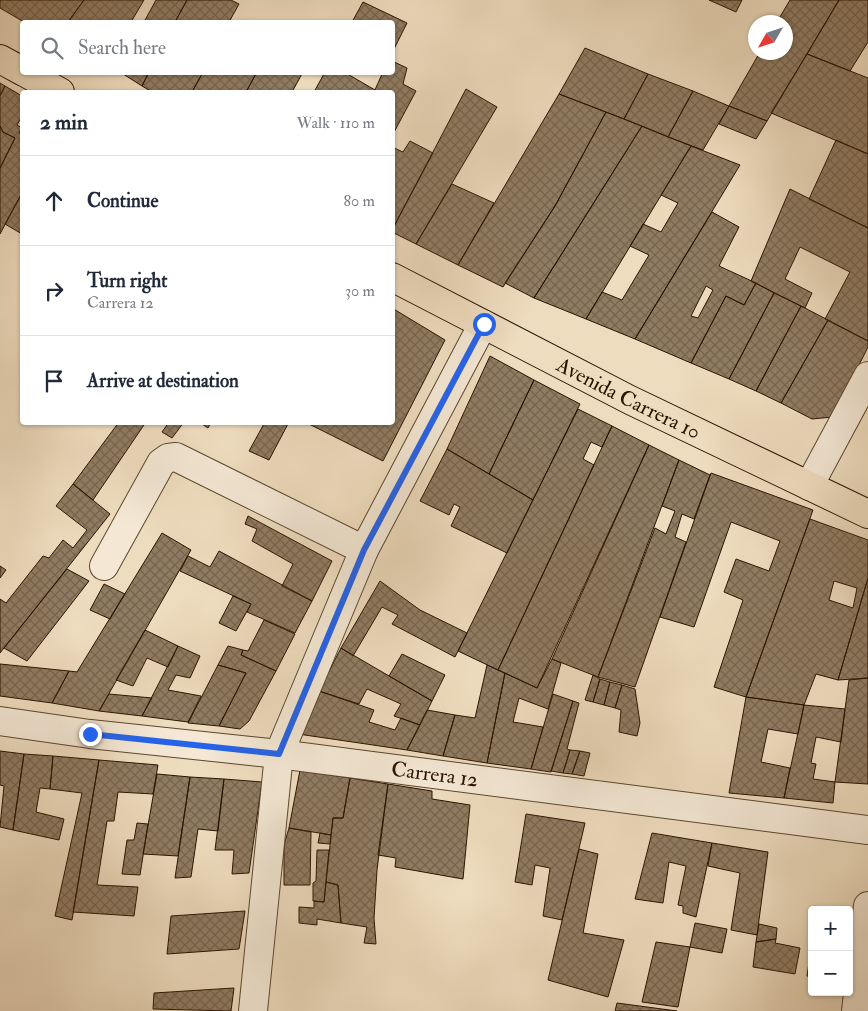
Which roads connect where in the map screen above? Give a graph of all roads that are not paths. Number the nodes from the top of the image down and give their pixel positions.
1 (0, 59) edge
2 (20, 70) edge
3 (29, 75) edge
4 (56, 90) edge
5 (395, 279) edge
6 (484, 324) junction
7 (868, 376) edge
8 (809, 486) junction
9 (868, 514) edge
10 (364, 550) junction
11 (104, 566) dead end
12 (0, 722) edge
13 (279, 754) junction
14 (868, 830) edge
15 (868, 906) edge
16 (253, 1011) edge
17 (856, 1011) edge

1 - 2 main road
3 - 4 main road
5 - 6 main road, Avenida Carrera 10
6 - 8 main road, Avenida Carrera 10
6 - 10 street
7 - 8 street
8 - 9 main road, Avenida Carrera 10
10 - 11 street
10 - 13 street
12 - 13 street, Carrera 12
13 - 14 street, Carrera 12
13 - 16 street
15 - 17 street

